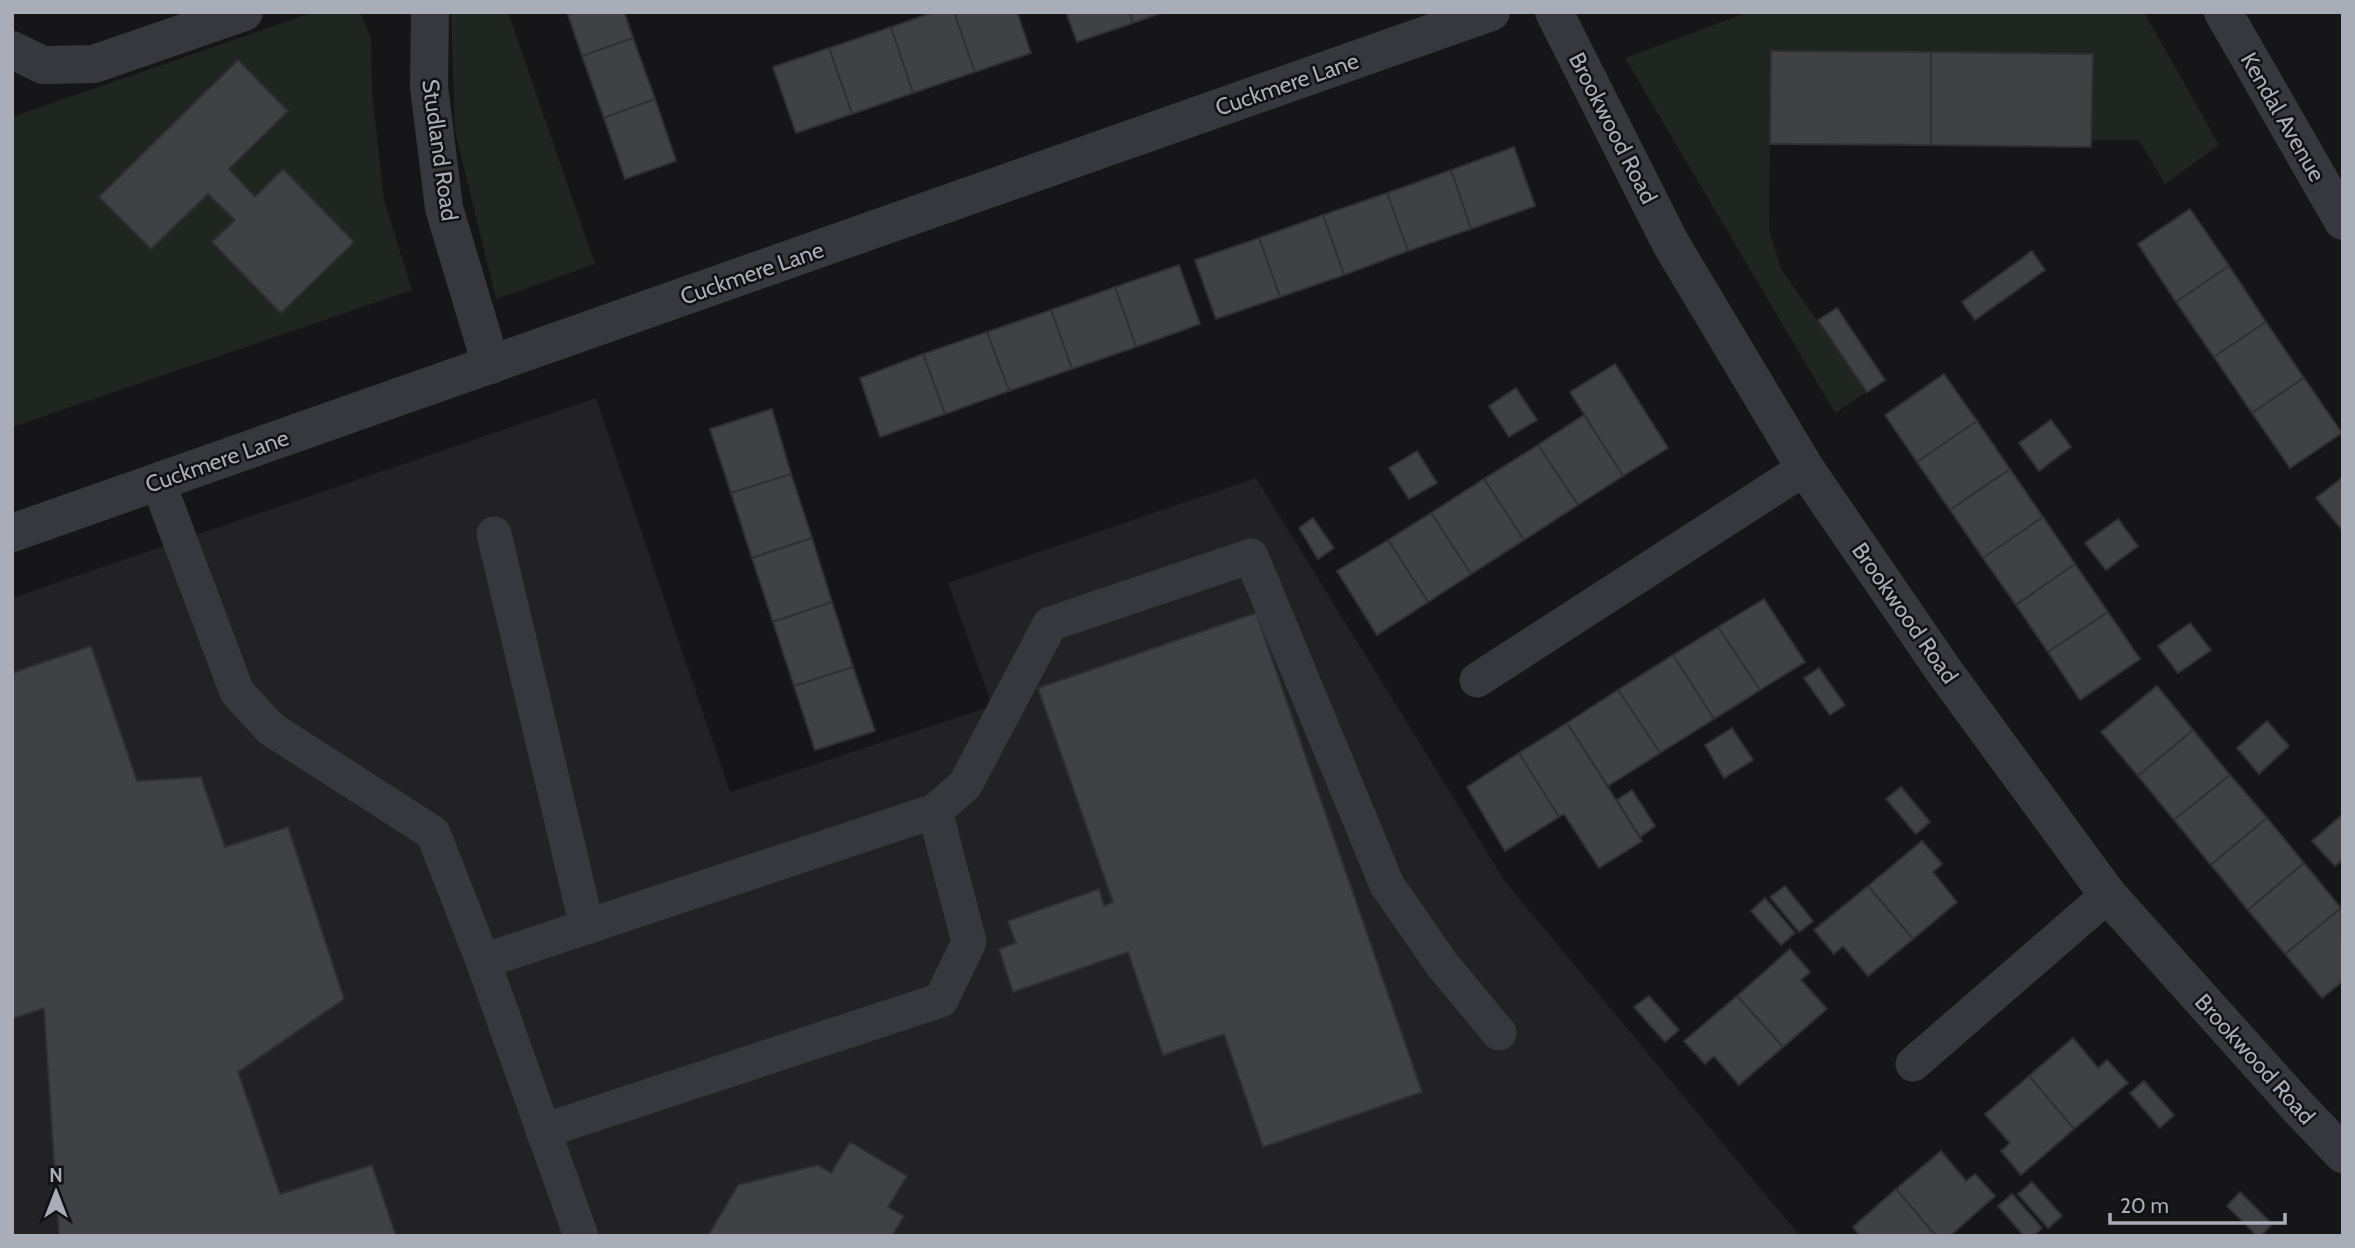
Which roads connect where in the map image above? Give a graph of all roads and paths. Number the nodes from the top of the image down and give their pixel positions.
1 (244, 12) edge
2 (430, 12) edge
3 (1491, 12) edge
4 (1554, 12) edge
5 (2223, 12) edge
6 (12, 50) edge
7 (2343, 221) edge
8 (491, 365) junction
9 (1805, 468) junction
10 (158, 482) junction
11 (12, 533) edge
12 (494, 534) dead end
13 (1477, 680) dead end
14 (935, 811) junction
15 (2108, 895) junction
16 (587, 928) junction
17 (482, 961) junction
18 (1499, 1032) dead end
19 (1913, 1064) dead end
20 (543, 1131) junction
21 (2343, 1154) edge
22 (581, 1236) edge

1 - 6 street
2 - 8 street, Studland Road
3 - 8 street, Cuckmere Lane
4 - 9 street, Brookwood Road
5 - 7 street, Kendal Avenue
8 - 10 street, Cuckmere Lane
9 - 13 lane
9 - 15 street, Brookwood Road
10 - 11 street, Cuckmere Lane
10 - 17 lane
12 - 16 lane
14 - 16 lane
14 - 18 lane
14 - 20 lane
15 - 19 lane
15 - 21 street, Brookwood Road
16 - 17 lane
17 - 20 lane
20 - 22 lane

